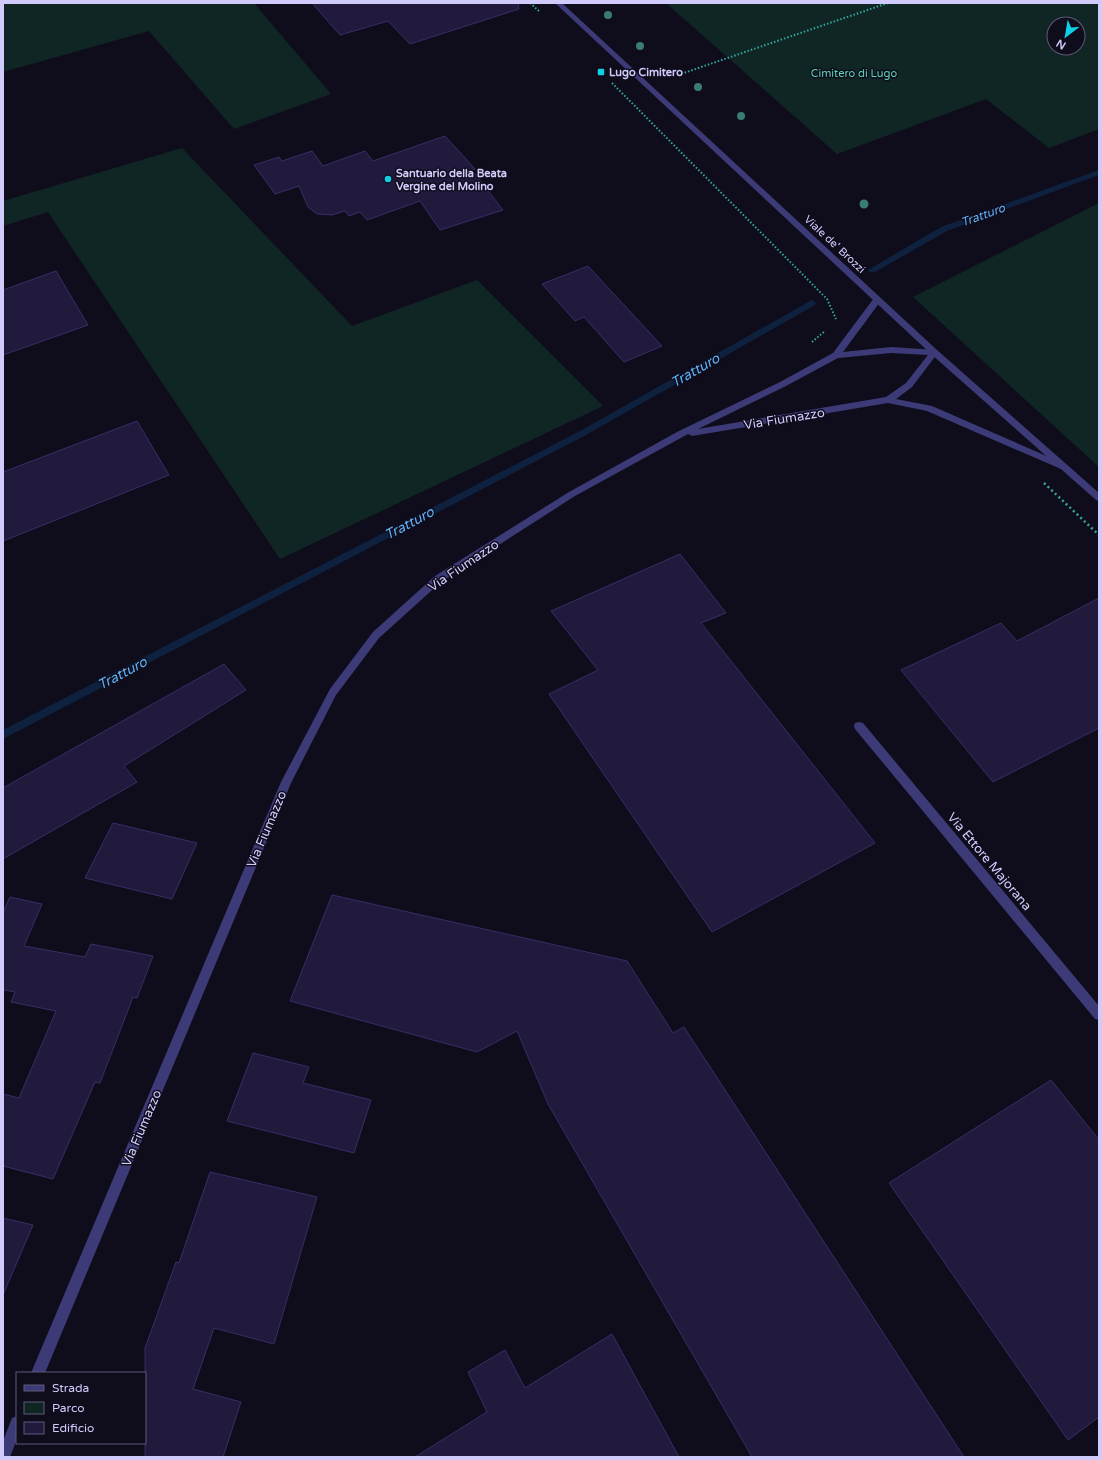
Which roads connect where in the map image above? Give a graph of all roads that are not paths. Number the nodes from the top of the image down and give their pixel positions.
1 (558, 3) edge
2 (877, 300) junction
3 (934, 352) junction
4 (836, 355) junction
5 (888, 400) junction
6 (680, 434) junction
7 (1068, 469) junction
8 (1099, 498) edge
9 (859, 726) dead end
10 (1099, 1015) edge
11 (38, 1372) edge
12 (16, 1425) edge
13 (3, 1457) edge

1 - 2 street, Viale de' Brozzi
2 - 3 street, Viale de' Brozzi
2 - 4 street, Via Fiumazzo
3 - 4 street, Via Fiumazzo
3 - 5 street, Via Fiumazzo
3 - 7 street, Viale de' Brozzi
4 - 6 street, Via Fiumazzo
5 - 6 street, Via Fiumazzo
5 - 7 street, Via Fiumazzo
6 - 11 street, Via Fiumazzo
7 - 8 street, Viale de' Brozzi
9 - 10 street, Via Ettore Majorana
12 - 13 street

